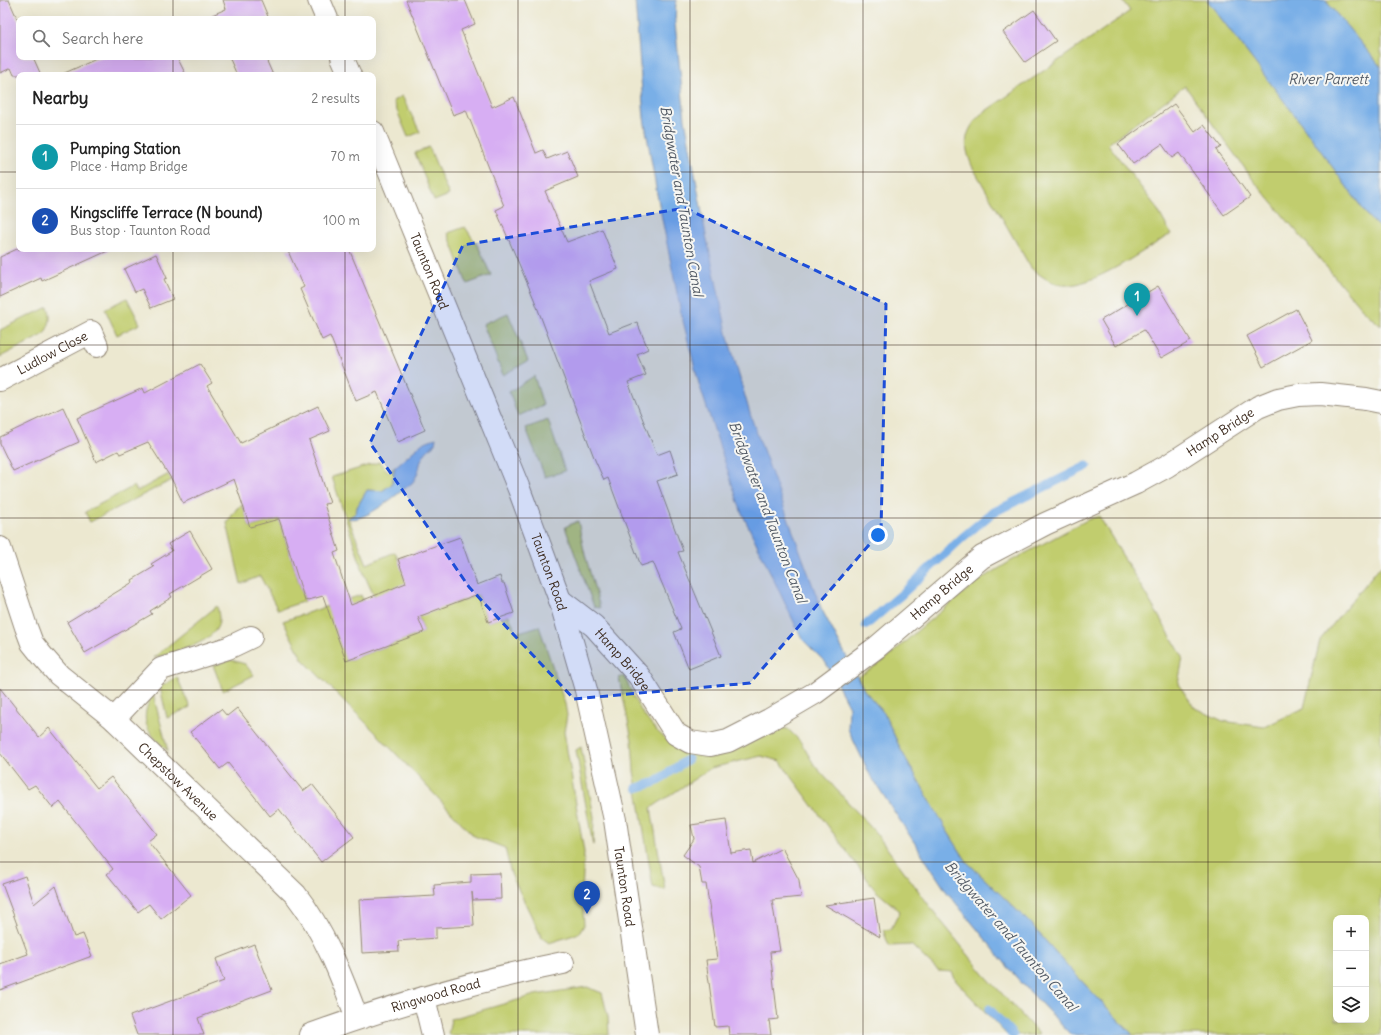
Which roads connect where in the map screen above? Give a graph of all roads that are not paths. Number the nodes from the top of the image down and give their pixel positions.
1 (319, 0) edge
2 (326, 16) edge
3 (343, 60) edge
4 (349, 72) edge
5 (376, 139) edge
6 (97, 346) dead end
7 (0, 380) edge
8 (1381, 402) edge
9 (0, 548) edge
10 (560, 600) junction
11 (251, 637) dead end
12 (114, 719) junction
13 (563, 964) dead end
14 (424, 998) junction
15 (357, 1018) junction
16 (310, 1035) edge
17 (432, 1035) edge
18 (647, 1035) edge

1 - 2 street
3 - 4 street
5 - 10 street, Taunton Road
6 - 7 street, Ludlow Close
8 - 10 street, Hamp Bridge
9 - 12 street, Chepstow Avenue
10 - 18 street, Taunton Road
11 - 12 street
12 - 15 street, Chepstow Avenue
13 - 14 street, Ringwood Road
14 - 15 street, Ringwood Road
14 - 17 street
15 - 16 street, Ringwood Road

